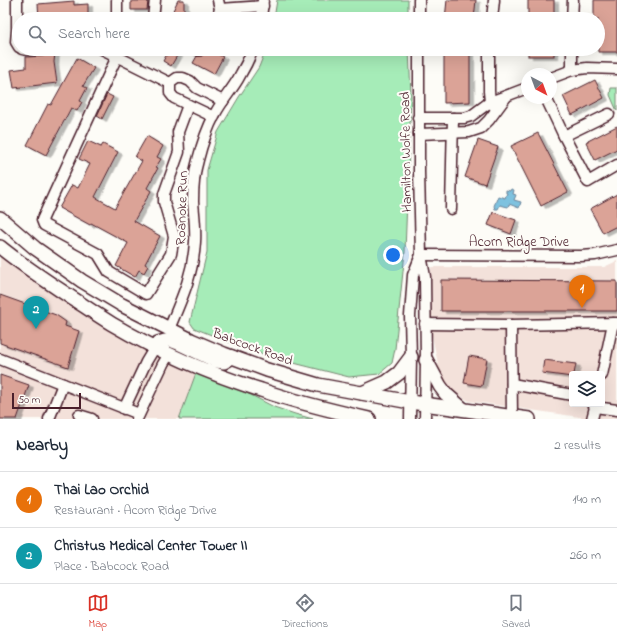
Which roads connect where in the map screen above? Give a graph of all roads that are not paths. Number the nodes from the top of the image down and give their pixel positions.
1 (17, 0) edge
2 (117, 0) edge
3 (155, 0) edge
4 (419, 0) edge
5 (494, 0) edge
6 (573, 0) edge
7 (263, 3) edge
8 (219, 4) edge
9 (17, 12) edge
10 (117, 12) edge
11 (154, 12) edge
12 (419, 12) edge
13 (493, 12) edge
14 (572, 12) edge
15 (116, 56) edge
16 (122, 56) edge
17 (250, 56) edge
18 (419, 56) edge
19 (489, 56) edge
20 (572, 56) edge
21 (617, 69) edge
22 (572, 70) junction
23 (557, 76) edge
24 (170, 83) junction
25 (521, 91) edge
26 (223, 102) junction
27 (549, 104) edge
28 (188, 105) junction
29 (493, 106) junction
30 (609, 114) dead end
31 (214, 117) junction
32 (418, 118) junction
33 (453, 118) junction
34 (453, 133) junction
35 (419, 134) junction
36 (564, 136) junction
37 (617, 165) edge
38 (451, 209) dead end
39 (0, 218) edge
40 (0, 247) edge
41 (617, 250) edge
42 (421, 254) junction
43 (615, 323) edge
44 (425, 324) junction
45 (511, 325) junction
46 (169, 329) junction
47 (155, 347) junction
48 (170, 354) junction
49 (232, 357) junction
50 (411, 357) junction
51 (0, 359) edge
52 (426, 360) junction
53 (603, 371) edge
54 (63, 384) junction
55 (512, 384) junction
56 (362, 393) junction
57 (569, 394) edge
58 (410, 402) junction
59 (426, 404) junction
60 (595, 407) edge
61 (604, 407) edge
62 (124, 408) junction
63 (463, 410) junction
64 (617, 410) edge
65 (78, 415) dead end
66 (138, 417) edge
67 (512, 417) junction
68 (49, 419) edge
69 (92, 419) edge
70 (367, 419) edge
71 (410, 419) edge
72 (426, 419) edge
73 (529, 419) edge
74 (592, 419) edge

1 - 9 street
2 - 10 street
3 - 11 street
4 - 12 street
5 - 13 street
6 - 14 street
7 - 8 street
15 - 28 street
16 - 24 street
17 - 26 street, Roanoke Run
18 - 32 street, Hamilton Wolfe Road
19 - 29 street
20 - 22 street
21 - 22 street
22 - 23 street
24 - 26 street
24 - 28 street
25 - 29 street
26 - 31 street, Roanoke Run
27 - 36 street
28 - 31 street
29 - 33 street
29 - 34 street
30 - 36 street
31 - 46 street, Roanoke Run
32 - 33 street
32 - 35 street, Hamilton Wolfe Road
33 - 34 street
34 - 35 street
34 - 38 street
35 - 42 street, Hamilton Wolfe Road
36 - 37 street
39 - 46 main road, Babcock Road
40 - 47 main road
41 - 42 street, Acorn Ridge Drive
42 - 44 street, Hamilton Wolfe Road
42 - 50 street, Hamilton Wolfe Road
43 - 45 street
43 - 53 street
44 - 45 street
44 - 52 street, Hamilton Wolfe Road
45 - 55 street
46 - 49 main road, Babcock Road
47 - 48 main road
47 - 49 main road
47 - 62 street
48 - 66 street
48 - 70 main road
49 - 56 main road, Babcock Road
50 - 56 main road
50 - 58 street, Hamilton Wolfe Road
51 - 54 street
52 - 59 street, Hamilton Wolfe Road
52 - 63 main road
54 - 62 street
54 - 68 street
55 - 57 street
55 - 67 street
56 - 58 main road, Babcock Road
58 - 59 main road, Babcock Road
58 - 71 street, Hamilton Wolfe Road
59 - 63 main road, Babcock Road
59 - 72 street, Hamilton Wolfe Road
60 - 74 street
61 - 64 street
62 - 66 street
63 - 67 main road, Babcock Road
65 - 69 street
67 - 73 main road, Babcock Road

